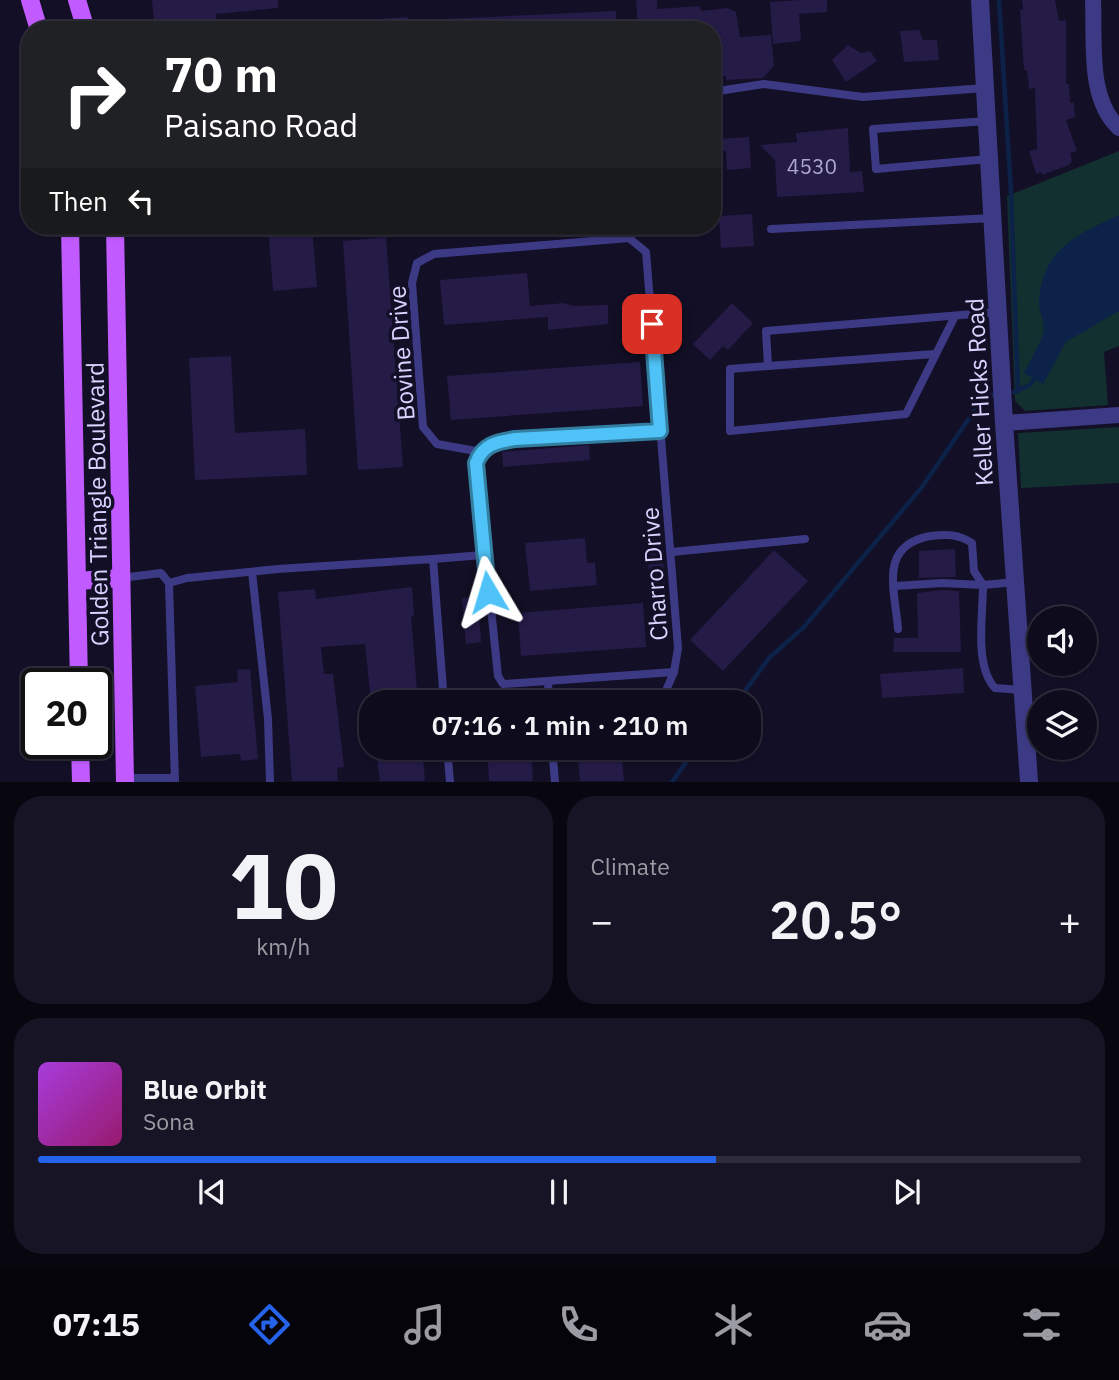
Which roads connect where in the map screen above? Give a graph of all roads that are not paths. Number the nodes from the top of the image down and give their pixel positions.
1 (30, 0) edge
2 (77, 0) edge
3 (980, 0) edge
4 (1093, 0) edge
5 (36, 21) edge
6 (83, 21) edge
7 (985, 88) junction
8 (721, 91) edge
9 (987, 121) junction
10 (1119, 128) edge
11 (989, 159) junction
12 (993, 218) junction
13 (771, 229) dead end
14 (70, 235) edge
15 (115, 235) edge
16 (998, 312) junction
17 (955, 316) junction
18 (935, 354) junction
19 (768, 366) junction
20 (1119, 415) edge
21 (1004, 422) junction
22 (660, 431) junction
23 (481, 452) junction
24 (805, 539) dead end
25 (672, 552) junction
26 (483, 555) junction
27 (433, 559) junction
28 (252, 572) junction
29 (121, 578) junction
30 (78, 581) junction
31 (1016, 582) junction
32 (169, 583) junction
33 (983, 585) junction
34 (895, 586) junction
35 (898, 629) dead end
36 (79, 668) edge
37 (674, 672) junction
38 (548, 682) junction
39 (443, 690) edge
40 (548, 690) edge
41 (666, 690) edge
42 (1023, 690) junction
43 (80, 759) edge
44 (448, 760) edge
45 (553, 760) edge
46 (125, 780) edge
47 (175, 780) edge
48 (81, 782) edge
49 (270, 782) edge
50 (450, 782) edge
51 (555, 782) edge
52 (1029, 782) edge

1 - 5 main road
2 - 6 main road
3 - 7 street, Keller Hicks Road
4 - 10 street
7 - 8 lane
7 - 9 street, Keller Hicks Road
9 - 11 street, Keller Hicks Road
9 - 11 lane
11 - 12 street, Keller Hicks Road
12 - 13 lane
12 - 16 street, Keller Hicks Road
14 - 30 main road, Golden Triangle Boulevard
15 - 29 main road, Golden Triangle Boulevard
16 - 17 lane
16 - 21 street, Keller Hicks Road
17 - 18 lane
17 - 19 lane
18 - 19 lane
18 - 19 lane
20 - 21 street
21 - 31 street, Keller Hicks Road
22 - 23 lane
22 - 23 lane, Bovine Drive
22 - 25 lane, Charro Drive
23 - 26 lane
24 - 25 lane
25 - 37 lane, Charro Drive
26 - 27 lane
26 - 38 lane
27 - 28 lane
27 - 39 lane
28 - 32 lane
28 - 49 lane
29 - 30 main road
29 - 32 lane
29 - 46 main road, Golden Triangle Boulevard
30 - 36 main road, Golden Triangle Boulevard
31 - 33 lane
31 - 42 street, Keller Hicks Road
32 - 47 lane
33 - 34 lane
33 - 34 lane
33 - 42 lane
34 - 35 lane
37 - 38 lane, Charro Drive
37 - 41 lane
38 - 40 lane
42 - 52 street, Keller Hicks Road
43 - 48 main road
44 - 50 lane
45 - 51 lane
46 - 47 lane

